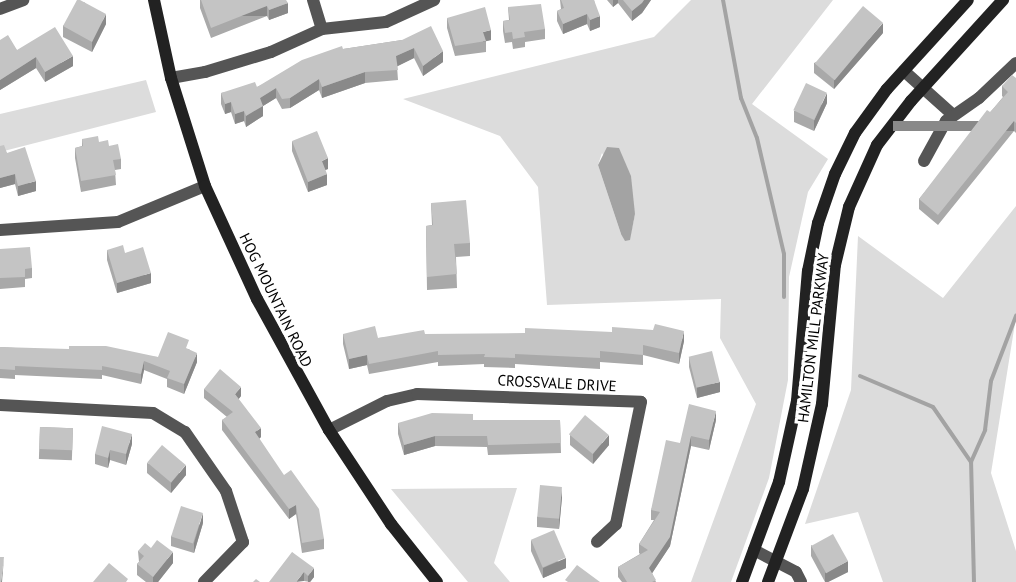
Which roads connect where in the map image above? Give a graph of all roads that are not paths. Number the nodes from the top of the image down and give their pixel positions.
1 (23, 0) edge
2 (154, 0) edge
3 (313, 0) edge
4 (434, 0) edge
5 (968, 0) edge
6 (1003, 0) edge
7 (0, 9) edge
8 (322, 29) junction
9 (1016, 63) edge
10 (903, 71) junction
11 (171, 78) junction
12 (923, 88) junction
13 (953, 116) junction
14 (924, 161) dead end
15 (205, 186) junction
16 (0, 230) edge
17 (0, 405) edge
18 (329, 430) junction
19 (597, 542) dead end
20 (754, 550) junction
21 (776, 560) junction
22 (204, 582) edge
23 (437, 582) edge
24 (742, 582) edge
25 (768, 582) edge
26 (801, 582) edge

1 - 7 street
2 - 11 street, HOG MOUNTAIN ROAD
3 - 8 street
4 - 8 street
5 - 10 street, HAMILTON MILL PARKWAY
6 - 12 street, HAMILTON MILL PARKWAY
8 - 11 street
9 - 13 street
10 - 12 street
10 - 20 street, HAMILTON MILL PARKWAY
11 - 15 street, HOG MOUNTAIN ROAD
12 - 13 street
12 - 21 street, HAMILTON MILL PARKWAY
13 - 14 street
15 - 16 street
15 - 18 street, HOG MOUNTAIN ROAD
17 - 22 street
18 - 19 street, CROSSVALE DRIVE
18 - 23 street, HOG MOUNTAIN ROAD
20 - 21 street
20 - 24 street, HAMILTON MILL PARKWAY
21 - 25 street, HAMILTON MILL PARKWAY
21 - 26 street

